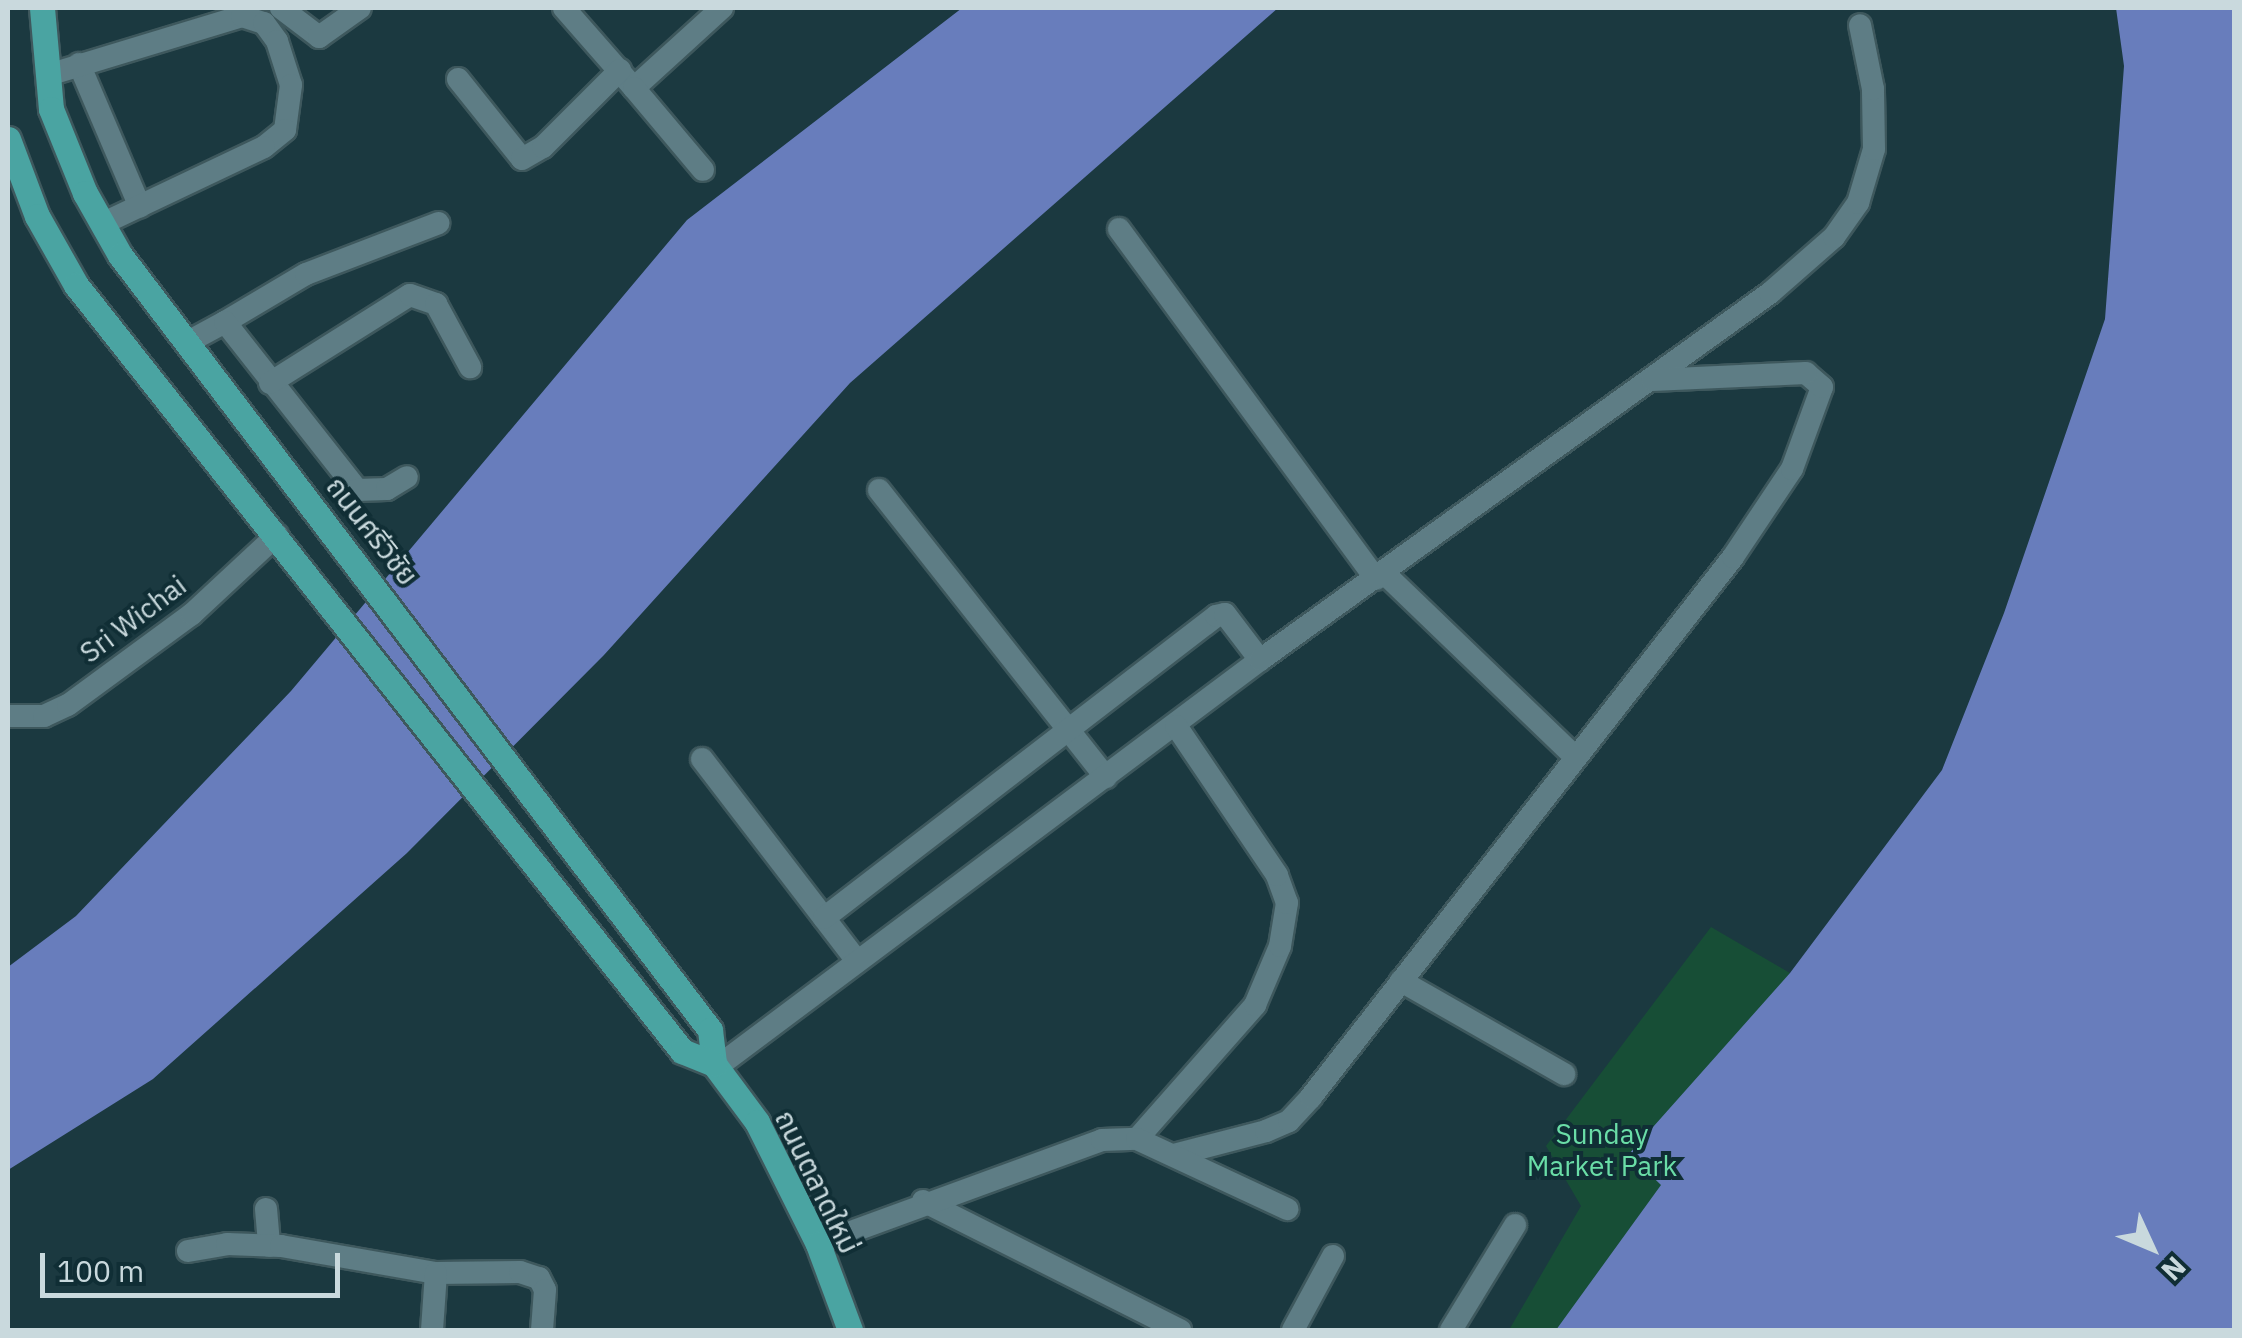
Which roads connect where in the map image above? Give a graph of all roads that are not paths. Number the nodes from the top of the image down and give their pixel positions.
1 (42, 8) edge
2 (282, 8) edge
3 (360, 8) edge
4 (564, 8) edge
5 (719, 9) edge
6 (1860, 25) dead end
7 (79, 64) junction
8 (48, 74) junction
9 (627, 79) junction
10 (458, 80) dead end
11 (8, 140) edge
12 (703, 170) dead end
13 (140, 207) junction
14 (438, 223) dead end
15 (102, 224) junction
16 (1118, 229) dead end
17 (225, 322) junction
18 (188, 342) junction
19 (470, 366) dead end
20 (1650, 380) junction
21 (270, 383) junction
22 (407, 477) dead end
23 (878, 490) dead end
24 (277, 535) junction
25 (1380, 576) junction
26 (1260, 660) junction
27 (8, 716) edge
28 (1176, 726) junction
29 (1067, 727) junction
30 (1575, 757) junction
31 (702, 760) dead end
32 (1106, 777) junction
33 (824, 918) junction
34 (857, 961) junction
35 (1401, 981) junction
36 (716, 1066) junction
37 (1564, 1074) dead end
38 (1137, 1140) junction
39 (1174, 1155) junction
40 (923, 1200) junction
41 (266, 1209) dead end
42 (1287, 1209) dead end
43 (1515, 1224) dead end
44 (818, 1244) junction
45 (269, 1246) junction
46 (188, 1251) dead end
47 (1333, 1256) dead end
48 (436, 1273) junction
49 (432, 1330) edge
50 (542, 1330) edge
51 (850, 1330) edge
52 (1180, 1330) edge
53 (1293, 1330) edge
54 (1451, 1330) edge

1 - 8 main road, ถนนศรีวิชัย
2 - 3 street
4 - 9 street
5 - 9 street
6 - 20 street
7 - 8 street
7 - 13 street
7 - 13 street
8 - 15 main road, ถนนศรีวิชัย
9 - 10 street
9 - 12 street
11 - 24 main road
13 - 15 street
14 - 17 street
15 - 18 main road, ถนนศรีวิชัย
16 - 25 street
17 - 18 street
17 - 21 street
18 - 36 main road, ถนนศรีวิชัย
19 - 21 street
20 - 25 street
20 - 30 street
21 - 22 street
23 - 29 street
24 - 27 street, Sri Wichai
24 - 36 main road
25 - 26 street
25 - 30 street
26 - 28 street
26 - 29 street
28 - 32 street
28 - 38 street
29 - 32 street
29 - 33 street
30 - 35 street
31 - 33 street
32 - 34 street
33 - 34 street
34 - 36 street
35 - 37 street
35 - 39 street
36 - 44 main road, ถนนตลาดใหม่
38 - 39 street
38 - 40 street
39 - 42 street
40 - 44 street
40 - 52 street
41 - 45 street
43 - 54 street
44 - 51 main road, ถนนตลาดใหม่
45 - 46 street
45 - 48 street
47 - 53 street
48 - 49 street
48 - 50 street

